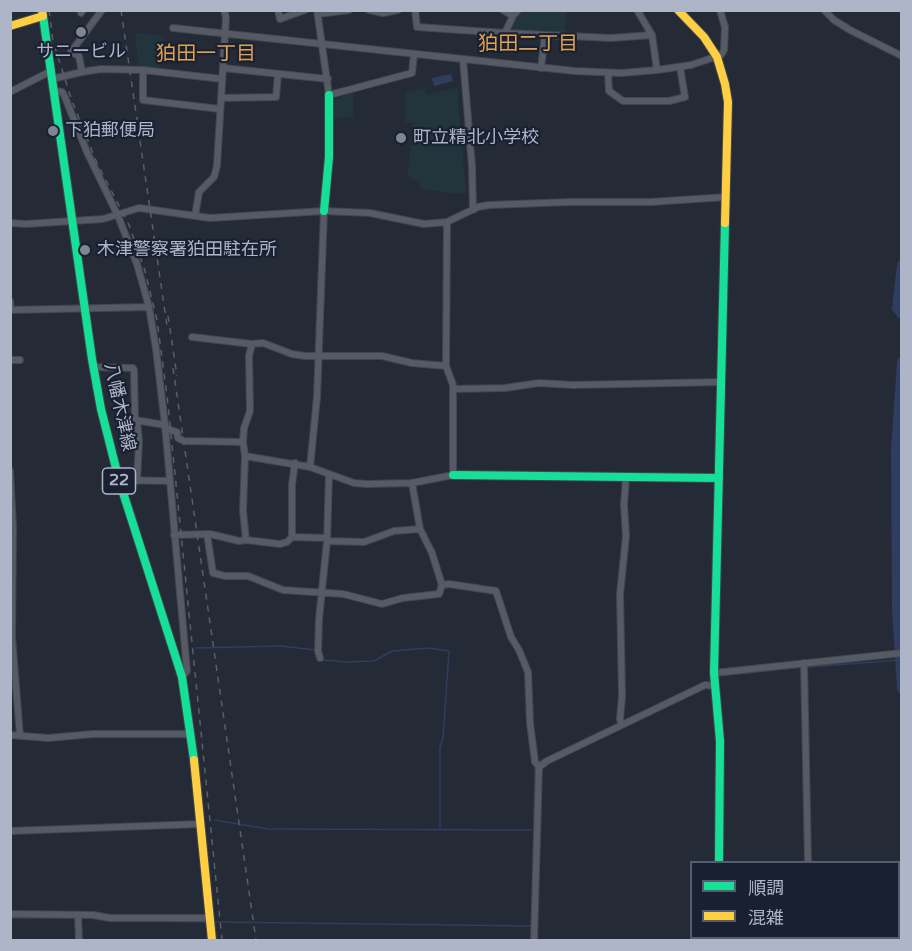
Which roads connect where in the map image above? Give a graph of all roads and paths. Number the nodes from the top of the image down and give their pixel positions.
1 (102, 10) edge
2 (224, 10) edge
3 (278, 10) edge
4 (305, 10) edge
5 (349, 10) edge
6 (369, 10) edge
7 (398, 10) edge
8 (415, 10) edge
9 (503, 10) edge
10 (637, 10) edge
11 (678, 10) edge
12 (720, 10) edge
13 (824, 10) edge
14 (318, 12) edge
15 (43, 13) edge
16 (515, 13) edge
17 (10, 26) edge
18 (173, 28) dead end
19 (506, 33) junction
20 (225, 34) junction
21 (545, 35) junction
22 (652, 35) junction
23 (322, 44) junction
24 (414, 54) junction
25 (717, 57) junction
26 (902, 57) edge
27 (463, 59) junction
28 (680, 67) junction
29 (223, 68) junction
30 (541, 68) junction
31 (143, 70) junction
32 (657, 70) junction
33 (82, 72) junction
34 (608, 73) junction
35 (278, 74) junction
36 (52, 75) junction
37 (222, 79) junction
38 (328, 79) junction
39 (54, 91) junction
40 (10, 92) edge
41 (329, 96) junction
42 (221, 98) junction
43 (220, 109) junction
44 (726, 197) junction
45 (473, 210) junction
46 (324, 211) junction
47 (118, 216) junction
48 (195, 216) junction
49 (72, 221) junction
50 (447, 222) junction
51 (10, 223) edge
52 (10, 300) edge
53 (149, 307) junction
54 (85, 309) junction
55 (11, 310) edge
56 (192, 337) dead end
57 (252, 344) junction
58 (317, 355) junction
59 (10, 360) edge
60 (20, 360) dead end
61 (446, 366) junction
62 (93, 367) junction
63 (722, 382) junction
64 (453, 389) junction
65 (137, 421) junction
66 (165, 427) junction
67 (243, 442) junction
68 (245, 456) junction
69 (295, 463) junction
70 (310, 467) junction
71 (10, 471) edge
72 (329, 475) junction
73 (453, 475) junction
74 (626, 477) junction
75 (719, 478) junction
76 (119, 480) junction
77 (137, 481) junction
78 (169, 481) junction
79 (412, 483) junction
80 (420, 529) junction
81 (207, 534) junction
82 (174, 535) junction
83 (292, 537) junction
84 (246, 540) junction
85 (327, 540) junction
86 (442, 585) junction
87 (321, 592) junction
88 (902, 653) edge
89 (320, 658) dead end
90 (804, 666) junction
91 (714, 673) junction
92 (182, 677) junction
93 (715, 686) junction
94 (622, 725) junction
95 (191, 734) junction
96 (10, 735) edge
97 (20, 736) junction
98 (538, 767) junction
99 (200, 824) junction
100 (10, 831) edge
101 (719, 861) edge
102 (808, 861) edge
103 (10, 914) edge
104 (78, 915) junction
105 (210, 918) junction
106 (78, 940) edge
107 (212, 940) edge
108 (534, 940) edge

1 - 33 street
2 - 20 street
3 - 4 street
5 - 14 street
6 - 7 street
8 - 19 street
9 - 16 street
10 - 22 street
11 - 25 street
12 - 25 street
13 - 26 street
14 - 23 street
15 - 17 street
15 - 36 street, 八幡木津線 / 22
16 - 19 street
18 - 20 street
19 - 21 street
20 - 23 street
20 - 29 street
21 - 22 street
21 - 30 street
22 - 32 street
23 - 24 street
23 - 38 street
24 - 27 street
24 - 41 street
25 - 28 street
25 - 44 street
27 - 30 street
27 - 45 street
28 - 32 street
28 - 34 street
29 - 35 street
29 - 37 street
30 - 34 street
31 - 33 street
31 - 37 street
31 - 43 street
32 - 34 street
33 - 36 street
35 - 38 street
35 - 42 street
36 - 39 street, 八幡木津線 / 22
36 - 40 street
37 - 42 street
38 - 41 street
39 - 47 street
39 - 49 street, 八幡木津線 / 22
41 - 46 street
42 - 43 street
43 - 48 street
44 - 45 street
44 - 63 street
45 - 50 street
46 - 48 street
46 - 50 street
46 - 58 street
47 - 48 street
47 - 49 street
47 - 53 street
49 - 51 street
49 - 54 street, 八幡木津線 / 22
50 - 61 street
52 - 55 street
53 - 54 street
53 - 66 street
54 - 55 street
54 - 62 street, 八幡木津線 / 22
56 - 57 street
57 - 58 street
57 - 67 street
58 - 61 street
58 - 70 street
59 - 60 street
61 - 64 street
62 - 65 street
62 - 76 street, 八幡木津線 / 22
63 - 64 street
63 - 75 street
64 - 73 street
65 - 66 street
65 - 77 street
66 - 67 street
66 - 78 street
67 - 68 street
68 - 69 street
68 - 84 street
69 - 70 street
69 - 83 street
70 - 72 street
71 - 97 street
72 - 79 street
72 - 85 street
73 - 74 street
73 - 79 street
74 - 75 street
74 - 94 street
75 - 91 street
76 - 77 street
76 - 92 street, 八幡木津線 / 22
77 - 78 street
78 - 82 street
79 - 80 street
80 - 85 street
80 - 86 street
81 - 82 street
81 - 84 street
81 - 87 street
82 - 92 street
83 - 84 street
83 - 85 street
85 - 87 street
86 - 87 street
86 - 98 street
87 - 89 street
88 - 90 street
90 - 91 street
90 - 102 street
91 - 93 street
92 - 95 street, 八幡木津線 / 22
93 - 94 street
93 - 101 street
94 - 98 street
95 - 97 street
95 - 99 street, 八幡木津線 / 22
96 - 97 street
98 - 108 street
99 - 100 street
99 - 105 street, 八幡木津線 / 22
103 - 104 street
104 - 105 street
104 - 106 street
105 - 107 street, 八幡木津線 / 22

